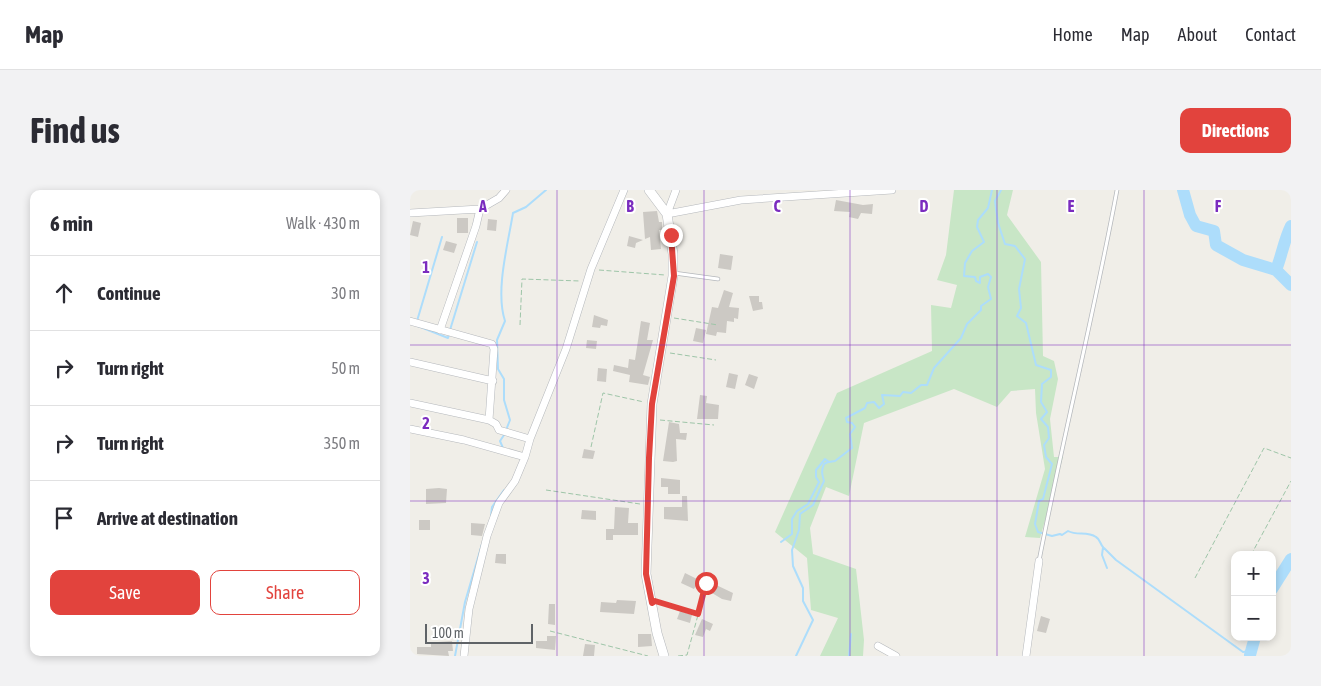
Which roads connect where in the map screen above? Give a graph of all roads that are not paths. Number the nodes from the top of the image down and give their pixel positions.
1 (506, 190) edge
2 (624, 190) edge
3 (649, 190) edge
4 (676, 190) edge
5 (892, 190) edge
6 (1117, 190) edge
7 (480, 209) junction
8 (410, 213) edge
9 (667, 214) junction
10 (673, 274) junction
11 (718, 279) dead end
12 (410, 321) edge
13 (440, 330) junction
14 (410, 362) edge
15 (493, 381) junction
16 (410, 403) edge
17 (490, 420) junction
18 (410, 429) edge
19 (530, 439) junction
20 (525, 457) junction
21 (1039, 561) joint
22 (878, 646) dead end
23 (464, 656) edge
24 (664, 656) edge
25 (896, 656) edge
26 (1026, 656) edge

1 - 7 street
2 - 19 street
3 - 9 street
4 - 9 street
5 - 9 street
6 - 21 lane
7 - 8 street
7 - 13 street
9 - 10 street
10 - 11 lane
10 - 24 street
12 - 13 street
13 - 15 street
14 - 15 street
15 - 17 street
16 - 17 street
17 - 19 street
18 - 20 street
19 - 20 street
20 - 23 street
21 - 26 street
22 - 25 street

